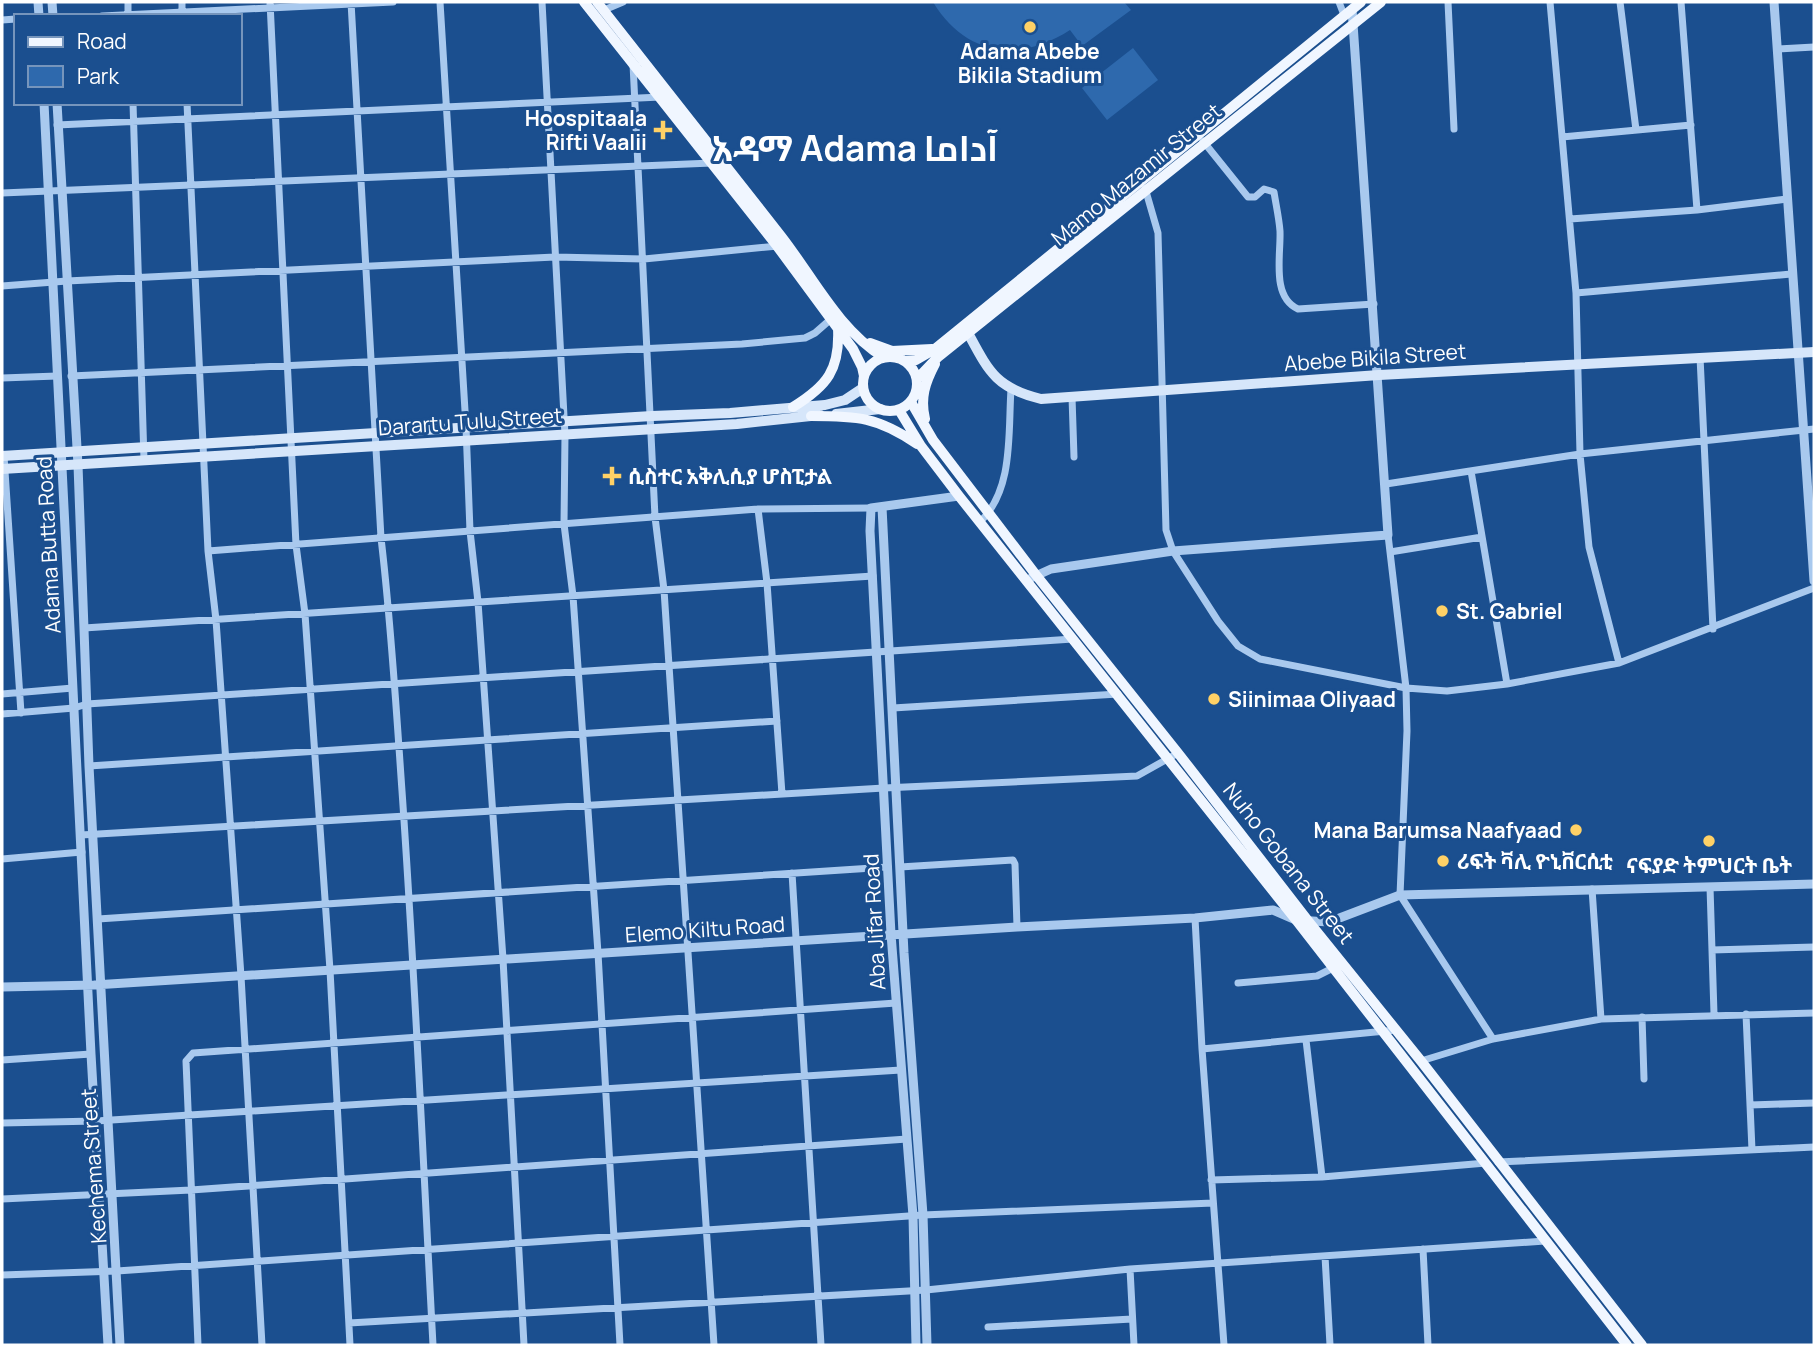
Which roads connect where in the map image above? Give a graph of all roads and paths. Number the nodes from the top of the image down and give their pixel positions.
1 (182, 2) edge
2 (393, 2) edge
3 (440, 2) edge
4 (542, 2) edge
5 (584, 2) edge
6 (623, 2) edge
7 (1339, 2) edge
8 (1362, 2) edge
9 (1381, 2) edge
10 (1448, 2) edge
11 (1550, 2) edge
12 (1620, 2) edge
13 (1681, 2) edge
14 (1773, 2) edge
15 (351, 3) edge
16 (271, 5) edge
17 (599, 9) edge
18 (1348, 12) junction
19 (182, 14) edge
20 (1354, 23) junction
21 (1814, 47) edge
22 (1777, 49) junction
23 (633, 61) junction
24 (661, 97) junction
25 (635, 98) junction
26 (547, 102) junction
27 (44, 105) edge
28 (57, 105) edge
29 (133, 105) edge
30 (187, 105) edge
31 (446, 107) junction
32 (357, 111) junction
33 (275, 115) junction
34 (187, 120) junction
35 (134, 122) junction
36 (57, 125) junction
37 (1690, 125) junction
38 (1454, 129) dead end
39 (1636, 130) junction
40 (1562, 138) junction
41 (1201, 139) junction
42 (712, 163) junction
43 (638, 164) junction
44 (551, 168) junction
45 (450, 173) junction
46 (360, 178) junction
47 (279, 181) junction
48 (191, 186) junction
49 (1143, 186) junction
50 (136, 188) junction
51 (48, 189) junction
52 (60, 189) junction
53 (2, 193) edge
54 (1787, 199) junction
55 (1697, 210) junction
56 (1570, 219) junction
57 (781, 244) junction
58 (555, 257) junction
59 (644, 259) junction
60 (456, 262) junction
61 (365, 266) junction
62 (283, 270) junction
63 (195, 274) junction
64 (1791, 274) junction
65 (139, 277) junction
66 (67, 281) junction
67 (52, 282) junction
68 (2, 286) edge
69 (1577, 293) junction
70 (1374, 303) junction
71 (977, 320) junction
72 (835, 324) junction
73 (968, 333) junction
74 (856, 338) junction
75 (648, 348) junction
76 (560, 352) junction
77 (1814, 352) edge
78 (937, 353) junction
79 (1797, 353) junction
80 (461, 357) junction
81 (883, 357) junction
82 (1700, 358) junction
83 (370, 361) junction
84 (906, 361) junction
85 (1579, 364) junction
86 (287, 365) junction
87 (200, 370) junction
88 (142, 372) junction
89 (1379, 375) junction
90 (57, 376) junction
91 (71, 376) junction
92 (864, 376) junction
93 (2, 378) edge
94 (917, 379) junction
95 (863, 388) junction
96 (1011, 389) junction
97 (1163, 390) junction
98 (1072, 397) junction
99 (911, 402) junction
100 (793, 407) junction
101 (880, 409) junction
102 (899, 410) junction
103 (652, 416) junction
104 (811, 416) junction
105 (564, 422) junction
106 (466, 427) junction
107 (652, 429) junction
108 (1809, 430) edge
109 (928, 432) junction
110 (374, 433) junction
111 (565, 435) junction
112 (290, 439) junction
113 (467, 441) junction
114 (1704, 441) junction
115 (204, 444) junction
116 (375, 446) junction
117 (921, 446) junction
118 (144, 448) junction
119 (68, 452) junction
120 (291, 452) junction
121 (1580, 454) junction
122 (3, 456) edge
123 (204, 457) junction
124 (1074, 457) dead end
125 (145, 460) junction
126 (78, 465) junction
127 (62, 466) junction
128 (3, 469) edge
129 (1471, 471) junction
130 (1386, 484) junction
131 (959, 496) junction
132 (882, 507) junction
133 (871, 508) junction
134 (758, 509) junction
135 (989, 512) junction
136 (1811, 516) edge
137 (655, 517) junction
138 (980, 522) junction
139 (564, 524) junction
140 (470, 531) junction
141 (1388, 535) junction
142 (1482, 537) junction
143 (381, 538) junction
144 (296, 545) junction
145 (208, 551) junction
146 (1173, 551) junction
147 (1390, 552) junction
148 (873, 576) junction
149 (1031, 578) junction
150 (1814, 581) edge
151 (767, 583) junction
152 (1814, 588) edge
153 (664, 590) junction
154 (573, 596) junction
155 (478, 602) junction
156 (389, 608) junction
157 (304, 614) junction
158 (216, 620) junction
159 (84, 628) junction
160 (1713, 629) junction
161 (1073, 639) junction
162 (891, 650) junction
163 (877, 652) junction
164 (772, 659) junction
165 (1619, 663) junction
166 (669, 665) junction
167 (578, 671) junction
168 (484, 678) junction
169 (394, 684) junction
170 (1507, 684) junction
171 (73, 688) junction
172 (1406, 688) junction
173 (310, 689) junction
174 (20, 693) junction
175 (2, 694) edge
176 (1118, 694) junction
177 (221, 695) junction
178 (88, 704) junction
179 (74, 708) junction
180 (893, 708) junction
181 (21, 713) junction
182 (2, 715) edge
183 (777, 721) junction
184 (674, 727) junction
185 (583, 734) junction
186 (488, 740) junction
187 (399, 746) junction
188 (314, 751) junction
189 (1178, 752) junction
190 (226, 757) junction
191 (1167, 760) junction
192 (89, 766) junction
193 (897, 787) junction
194 (884, 788) junction
195 (782, 794) junction
196 (679, 800) junction
197 (588, 805) junction
198 (493, 811) junction
199 (404, 816) junction
200 (319, 821) junction
201 (230, 826) junction
202 (93, 834) junction
203 (81, 835) junction
204 (82, 852) junction
205 (2, 859) edge
206 (888, 867) junction
207 (900, 867) junction
208 (792, 873) junction
209 (684, 880) junction
210 (1814, 884) edge
211 (593, 886) junction
212 (1710, 887) junction
213 (1592, 889) junction
214 (499, 892) junction
215 (1400, 895) junction
216 (410, 898) junction
217 (325, 904) junction
218 (236, 910) junction
219 (1195, 918) junction
220 (98, 919) junction
221 (1296, 920) junction
222 (1309, 922) junction
223 (1017, 927) junction
224 (891, 934) junction
225 (903, 934) junction
226 (797, 940) junction
227 (689, 947) junction
228 (1814, 947) edge
229 (1712, 950) junction
230 (598, 953) junction
231 (503, 959) junction
232 (414, 965) junction
233 (1333, 968) junction
234 (330, 970) junction
235 (241, 976) junction
236 (1238, 983) dead end
237 (88, 985) junction
238 (101, 985) junction
239 (2, 987) edge
240 (896, 1003) junction
241 (801, 1011) junction
242 (1814, 1013) edge
243 (1714, 1014) junction
244 (1746, 1014) junction
245 (1642, 1017) junction
246 (694, 1019) junction
247 (1601, 1019) junction
248 (602, 1025) junction
249 (1396, 1030) junction
250 (507, 1032) junction
251 (1384, 1032) junction
252 (416, 1038) junction
253 (1306, 1040) junction
254 (1493, 1040) junction
255 (333, 1043) junction
256 (1202, 1049) junction
257 (245, 1050) junction
258 (91, 1054) junction
259 (2, 1060) edge
260 (1421, 1061) junction
261 (901, 1070) junction
262 (805, 1076) junction
263 (1644, 1079) dead end
264 (698, 1083) junction
265 (606, 1089) junction
266 (510, 1095) junction
267 (420, 1101) junction
268 (1814, 1103) edge
269 (1750, 1105) junction
270 (337, 1106) junction
271 (248, 1111) junction
272 (188, 1115) junction
273 (107, 1120) junction
274 (96, 1121) junction
275 (2, 1123) edge
276 (907, 1139) junction
277 (809, 1147) junction
278 (1814, 1147) edge
279 (1752, 1150) junction
280 (702, 1154) junction
281 (610, 1161) junction
282 (1499, 1162) junction
283 (1485, 1163) junction
284 (514, 1167) junction
285 (424, 1174) junction
286 (1322, 1177) junction
287 (341, 1180) junction
288 (1211, 1180) junction
289 (253, 1186) junction
290 (191, 1190) junction
291 (99, 1195) junction
292 (113, 1195) junction
293 (2, 1199) edge
294 (1213, 1203) junction
295 (918, 1215) junction
296 (814, 1223) junction
297 (707, 1231) junction
298 (614, 1237) junction
299 (1545, 1241) junction
300 (518, 1243) junction
301 (1423, 1249) junction
302 (428, 1250) junction
303 (345, 1255) junction
304 (1325, 1256) junction
305 (257, 1261) junction
306 (1218, 1263) junction
307 (195, 1266) junction
308 (1130, 1269) junction
309 (105, 1271) junction
310 (117, 1271) junction
311 (2, 1275) edge
312 (926, 1290) junction
313 (915, 1291) junction
314 (818, 1297) junction
315 (712, 1303) junction
316 (618, 1307) junction
317 (522, 1312) junction
318 (432, 1317) junction
319 (1132, 1319) junction
320 (349, 1323) junction
321 (988, 1327) dead end
322 (108, 1345) edge
323 (120, 1345) edge
324 (198, 1345) edge
325 (262, 1345) edge
326 (351, 1345) edge
327 (433, 1345) edge
328 (524, 1345) edge
329 (620, 1345) edge
330 (714, 1345) edge
331 (821, 1345) edge
332 (916, 1345) edge
333 (927, 1345) edge
334 (1133, 1345) edge
335 (1224, 1345) edge
336 (1330, 1345) edge
337 (1428, 1345) edge
338 (1627, 1345) edge
339 (1642, 1345) edge

1 - 19 street
2 - 15 street
3 - 31 street
4 - 26 street
5 - 17 main road
6 - 17 street
7 - 18 street
8 - 18 main road, Mamo Mazamir Street
9 - 20 main road, Mamo Mazamir Street
10 - 38 street
11 - 40 street
12 - 39 street
13 - 37 street
14 - 22 street
15 - 16 street
15 - 32 street
16 - 19 street
16 - 33 street
17 - 23 main road
17 - 57 main road
18 - 20 street
18 - 41 main road, Mamo Mazamir Street
20 - 41 main road, Mamo Mazamir Street
20 - 70 street
21 - 22 street
22 - 54 street
23 - 24 main road
23 - 25 street
24 - 25 street
24 - 42 main road
25 - 26 street
25 - 43 street
26 - 31 street
26 - 44 street
27 - 51 street, Adama Butta Road
28 - 36 street, Adama Butta Road
29 - 35 street
30 - 34 street
31 - 32 street
31 - 45 street
32 - 33 street
32 - 46 street
33 - 34 street
33 - 47 street
34 - 35 street
34 - 48 street
35 - 36 street
35 - 50 street
36 - 52 street, Adama Butta Road
37 - 39 street
37 - 55 street
39 - 40 street
40 - 56 street
41 - 49 main road, Mamo Mazamir Street
41 - 70 street
42 - 43 street
42 - 57 main road
43 - 44 street
43 - 59 street
44 - 45 street
44 - 58 street
45 - 46 street
45 - 60 street
46 - 47 street
46 - 61 street
47 - 48 street
47 - 62 street
48 - 50 street
48 - 63 street
49 - 71 main road, Mamo Mazamir Street
49 - 97 street
50 - 52 street
50 - 65 street
51 - 52 street
51 - 53 street
51 - 67 street, Adama Butta Road
52 - 66 street, Adama Butta Road
54 - 55 street
54 - 64 street
55 - 56 street
56 - 69 street
57 - 59 street
57 - 72 main road
57 - 74 main road
58 - 59 street
58 - 60 street
58 - 76 street
59 - 75 street
60 - 61 street
60 - 80 street
61 - 62 street
61 - 83 street
62 - 63 street
62 - 86 street
63 - 65 street
63 - 87 street
64 - 69 street
64 - 79 street
65 - 66 street
65 - 88 street
66 - 67 street
66 - 91 street, Adama Butta Road
67 - 68 street
67 - 90 street, Adama Butta Road
69 - 85 street
70 - 89 street
71 - 73 main road, Mamo Mazamir Street
71 - 78 main road, Mamo Mazamir Street
72 - 75 street
72 - 92 main road
72 - 100 main road
73 - 78 main road, Mamo Mazamir Street
73 - 96 main road, Abebe Bikila Street
74 - 78 main road
74 - 81 main road
75 - 76 street
75 - 103 street
76 - 80 street
76 - 105 street
77 - 79 main road, Abebe Bikila Street
78 - 84 main road, Mamo Mazamir Street
78 - 94 main road, Mamo Mazamir Street
78 - 109 main road
79 - 82 main road, Abebe Bikila Street
79 - 108 street
80 - 83 street
80 - 106 street
81 - 84 main road
81 - 92 main road
82 - 85 main road, Abebe Bikila Street
82 - 114 street
83 - 86 street
83 - 110 street
84 - 94 main road
85 - 89 main road, Abebe Bikila Street
85 - 121 street
86 - 87 street
86 - 112 street
87 - 88 street
87 - 115 street
88 - 91 street
88 - 118 street
89 - 97 main road, Abebe Bikila Street
89 - 130 street
90 - 93 street
90 - 119 street, Adama Butta Road
91 - 119 street, Adama Butta Road
92 - 95 main road
94 - 99 main road
95 - 100 main road, Darartu Tulu Street
95 - 101 main road
96 - 98 main road, Abebe Bikila Street
96 - 135 street
97 - 98 main road, Abebe Bikila Street
97 - 146 street
98 - 124 street
99 - 102 main road
99 - 109 main road, Nuho Gobana Street
100 - 103 main road, Darartu Tulu Street
101 - 102 main road
101 - 104 main road, Darartu Tulu Street
102 - 117 main road, Nuho Gobana Street
103 - 105 main road, Darartu Tulu Street
103 - 107 street
104 - 107 main road, Darartu Tulu Street
104 - 117 main road
105 - 106 main road, Darartu Tulu Street
105 - 111 street
106 - 110 main road, Darartu Tulu Street
106 - 113 street
107 - 111 main road, Darartu Tulu Street
107 - 137 street
108 - 114 street
108 - 136 street
109 - 135 main road, Nuho Gobana Street
110 - 112 main road, Darartu Tulu Street
110 - 116 street
111 - 113 main road, Darartu Tulu Street
111 - 139 street
112 - 115 main road, Darartu Tulu Street
112 - 120 street
113 - 116 main road, Darartu Tulu Street
113 - 140 street
114 - 121 street
114 - 160 street
115 - 118 main road, Darartu Tulu Street
115 - 123 street
116 - 120 main road, Darartu Tulu Street
116 - 143 street
117 - 131 main road, Nuho Gobana Street
118 - 119 main road, Darartu Tulu Street
118 - 125 street
119 - 122 main road, Darartu Tulu Street
119 - 126 street, Adama Butta Road
119 - 127 street, Adama Butta Road
120 - 123 main road, Darartu Tulu Street
120 - 144 street
121 - 129 street
121 - 165 street
122 - 128 street
123 - 125 main road, Darartu Tulu Street
123 - 145 street
125 - 126 main road, Darartu Tulu Street
126 - 127 main road, Darartu Tulu Street
126 - 159 street, Adama Butta Road
127 - 128 main road, Darartu Tulu Street
127 - 171 street, Adama Butta Road
128 - 174 street
129 - 130 street
129 - 142 street
130 - 141 street
131 - 132 street
131 - 138 main road, Nuho Gobana Street
132 - 133 street
132 - 162 street, Aba Jifar Road
133 - 134 street
133 - 148 street, Aba Jifar Road
134 - 137 street
134 - 151 street
135 - 138 street
135 - 149 main road, Nuho Gobana Street
136 - 150 street
137 - 139 street
137 - 153 street
138 - 149 main road, Nuho Gobana Street
139 - 140 street
139 - 154 street
140 - 143 street
140 - 155 street
141 - 146 street
141 - 147 street
142 - 147 street
142 - 170 street
143 - 144 street
143 - 156 street
144 - 145 street
144 - 157 street
145 - 158 street
146 - 149 street
146 - 172 street
147 - 172 street
148 - 151 street
148 - 163 street, Aba Jifar Road
149 - 161 main road, Nuho Gobana Street
149 - 189 main road, Nuho Gobana Street
151 - 153 street
151 - 164 street
152 - 160 street
153 - 154 street
153 - 166 street
154 - 155 street
154 - 167 street
155 - 156 street
155 - 168 street
156 - 157 street
156 - 169 street
157 - 158 street
157 - 173 street
158 - 159 street
158 - 177 street
159 - 178 street, Adama Butta Road
160 - 165 street
161 - 162 street
161 - 176 main road, Nuho Gobana Street
162 - 163 street
162 - 180 street, Aba Jifar Road
163 - 164 street
163 - 194 street, Aba Jifar Road
164 - 166 street
164 - 183 street
165 - 170 street
166 - 167 street
166 - 184 street
167 - 168 street
167 - 185 street
168 - 169 street
168 - 186 street
169 - 173 street
169 - 187 street
170 - 172 street
171 - 174 street
171 - 179 street, Adama Butta Road
172 - 215 street
173 - 177 street
173 - 188 street
174 - 175 street
174 - 181 street
176 - 180 street
176 - 191 main road, Nuho Gobana Street
177 - 178 street
177 - 190 street
178 - 179 street
178 - 192 street, Adama Butta Road
179 - 181 street
179 - 203 street, Adama Butta Road
180 - 193 street, Aba Jifar Road
181 - 182 street
183 - 184 street
183 - 195 street
184 - 185 street
184 - 196 street
185 - 186 street
185 - 197 street
186 - 187 street
186 - 198 street
187 - 188 street
187 - 199 street
188 - 190 street
188 - 200 street
189 - 191 street
189 - 222 main road, Nuho Gobana Street
190 - 192 street
190 - 201 street
191 - 193 street
191 - 221 main road, Nuho Gobana Street
192 - 202 street, Adama Butta Road
193 - 194 street
193 - 207 street, Aba Jifar Road
194 - 195 street
194 - 206 street, Aba Jifar Road
195 - 196 street
196 - 197 street
196 - 209 street
197 - 198 street
197 - 211 street
198 - 199 street
198 - 214 street
199 - 200 street
199 - 216 street
200 - 201 street
200 - 217 street
201 - 202 street
201 - 218 street
202 - 203 street
202 - 220 street, Adama Butta Road
203 - 204 street, Adama Butta Road
204 - 205 street
204 - 237 street, Adama Butta Road
206 - 208 street
206 - 224 street, Aba Jifar Road
207 - 223 street
207 - 225 street, Aba Jifar Road
208 - 209 street
208 - 226 street
209 - 211 street
209 - 227 street
210 - 212 street
211 - 214 street
211 - 230 street
212 - 213 street
212 - 229 street
213 - 215 street
213 - 247 street
214 - 216 street
214 - 231 street
215 - 222 street, Elemo Kiltu Road
215 - 254 street
216 - 217 street
216 - 232 street
217 - 218 street
217 - 234 street
218 - 220 street
218 - 235 street
219 - 221 street, Elemo Kiltu Road
219 - 223 street, Elemo Kiltu Road
219 - 256 street
220 - 238 street, Adama Butta Road
221 - 222 street, Elemo Kiltu Road
221 - 233 main road, Nuho Gobana Street
222 - 249 main road, Nuho Gobana Street
223 - 225 street, Elemo Kiltu Road
224 - 225 street, Elemo Kiltu Road
224 - 226 street, Elemo Kiltu Road
224 - 240 street, Aba Jifar Road
225 - 295 street, Aba Jifar Road
226 - 227 street, Elemo Kiltu Road
226 - 241 street
227 - 230 street, Elemo Kiltu Road
227 - 246 street
228 - 229 street
229 - 243 street
230 - 231 street, Elemo Kiltu Road
230 - 248 street
231 - 232 street, Elemo Kiltu Road
231 - 250 street
232 - 234 street, Elemo Kiltu Road
232 - 252 street
233 - 236 street
233 - 251 main road, Nuho Gobana Street
234 - 235 street, Elemo Kiltu Road
234 - 255 street
235 - 238 street, Elemo Kiltu Road
235 - 257 street
237 - 238 street, Elemo Kiltu Road
237 - 239 street, Elemo Kiltu Road
237 - 258 street, Kechema Street
238 - 273 street, Kechema Street
240 - 241 street
240 - 261 street, Aba Jifar Road
241 - 246 street
241 - 262 street
242 - 244 street
243 - 244 street
243 - 245 street
244 - 269 street
245 - 247 street
245 - 263 street
246 - 248 street
246 - 264 street
247 - 254 street
248 - 250 street
248 - 265 street
249 - 251 street
249 - 260 main road, Nuho Gobana Street
250 - 252 street
250 - 266 street
251 - 253 street
251 - 283 main road, Nuho Gobana Street
252 - 255 street
252 - 267 street
253 - 256 street
253 - 286 street
254 - 260 street
255 - 257 street
255 - 270 street
256 - 288 street
257 - 271 street
257 - 272 street
258 - 259 street
258 - 274 street, Kechema Street
260 - 282 main road, Nuho Gobana Street
261 - 262 street
261 - 276 street, Aba Jifar Road
262 - 264 street
262 - 277 street
264 - 265 street
264 - 280 street
265 - 266 street
265 - 281 street
266 - 267 street
266 - 284 street
267 - 270 street
267 - 285 street
268 - 269 street
269 - 279 street
270 - 271 street
270 - 287 street
271 - 272 street
271 - 289 street
272 - 273 street
272 - 290 street
273 - 274 street
273 - 292 street, Kechema Street
274 - 275 street
274 - 291 street, Kechema Street
276 - 277 street
276 - 295 street, Aba Jifar Road
277 - 280 street
277 - 296 street
278 - 279 street
279 - 282 street
280 - 281 street
280 - 297 street
281 - 284 street
281 - 298 street
282 - 283 street
282 - 339 main road, Nuho Gobana Street
283 - 286 street
283 - 299 main road, Nuho Gobana Street
284 - 285 street
284 - 300 street
285 - 287 street
285 - 302 street
286 - 288 street
287 - 289 street
287 - 303 street
288 - 294 street
289 - 290 street
289 - 305 street
290 - 292 street
290 - 307 street
291 - 292 street
291 - 293 street
291 - 309 street, Kechema Street
292 - 310 street, Kechema Street
294 - 295 street
294 - 306 street
295 - 296 street
295 - 312 street, Aba Jifar Road
295 - 313 street, Aba Jifar Road
296 - 297 street
296 - 314 street
297 - 298 street
297 - 315 street
298 - 300 street
298 - 316 street
299 - 301 street
299 - 338 main road, Nuho Gobana Street
300 - 302 street
300 - 317 street
301 - 304 street
301 - 337 street
302 - 303 street
302 - 318 street
303 - 305 street
303 - 320 street
304 - 306 street
304 - 336 street
305 - 307 street
305 - 325 street
306 - 308 street
306 - 335 street
307 - 310 street
307 - 324 street
308 - 312 street
308 - 319 street
309 - 310 street
309 - 311 street
309 - 322 street, Kechema Street
310 - 323 street, Kechema Street
312 - 313 street
312 - 333 street, Aba Jifar Road
313 - 314 street
313 - 332 street, Aba Jifar Road
314 - 315 street
314 - 331 street
315 - 316 street
315 - 330 street
316 - 317 street
316 - 329 street
317 - 318 street
317 - 328 street
318 - 320 street
318 - 327 street
319 - 321 street
319 - 334 street
320 - 326 street

